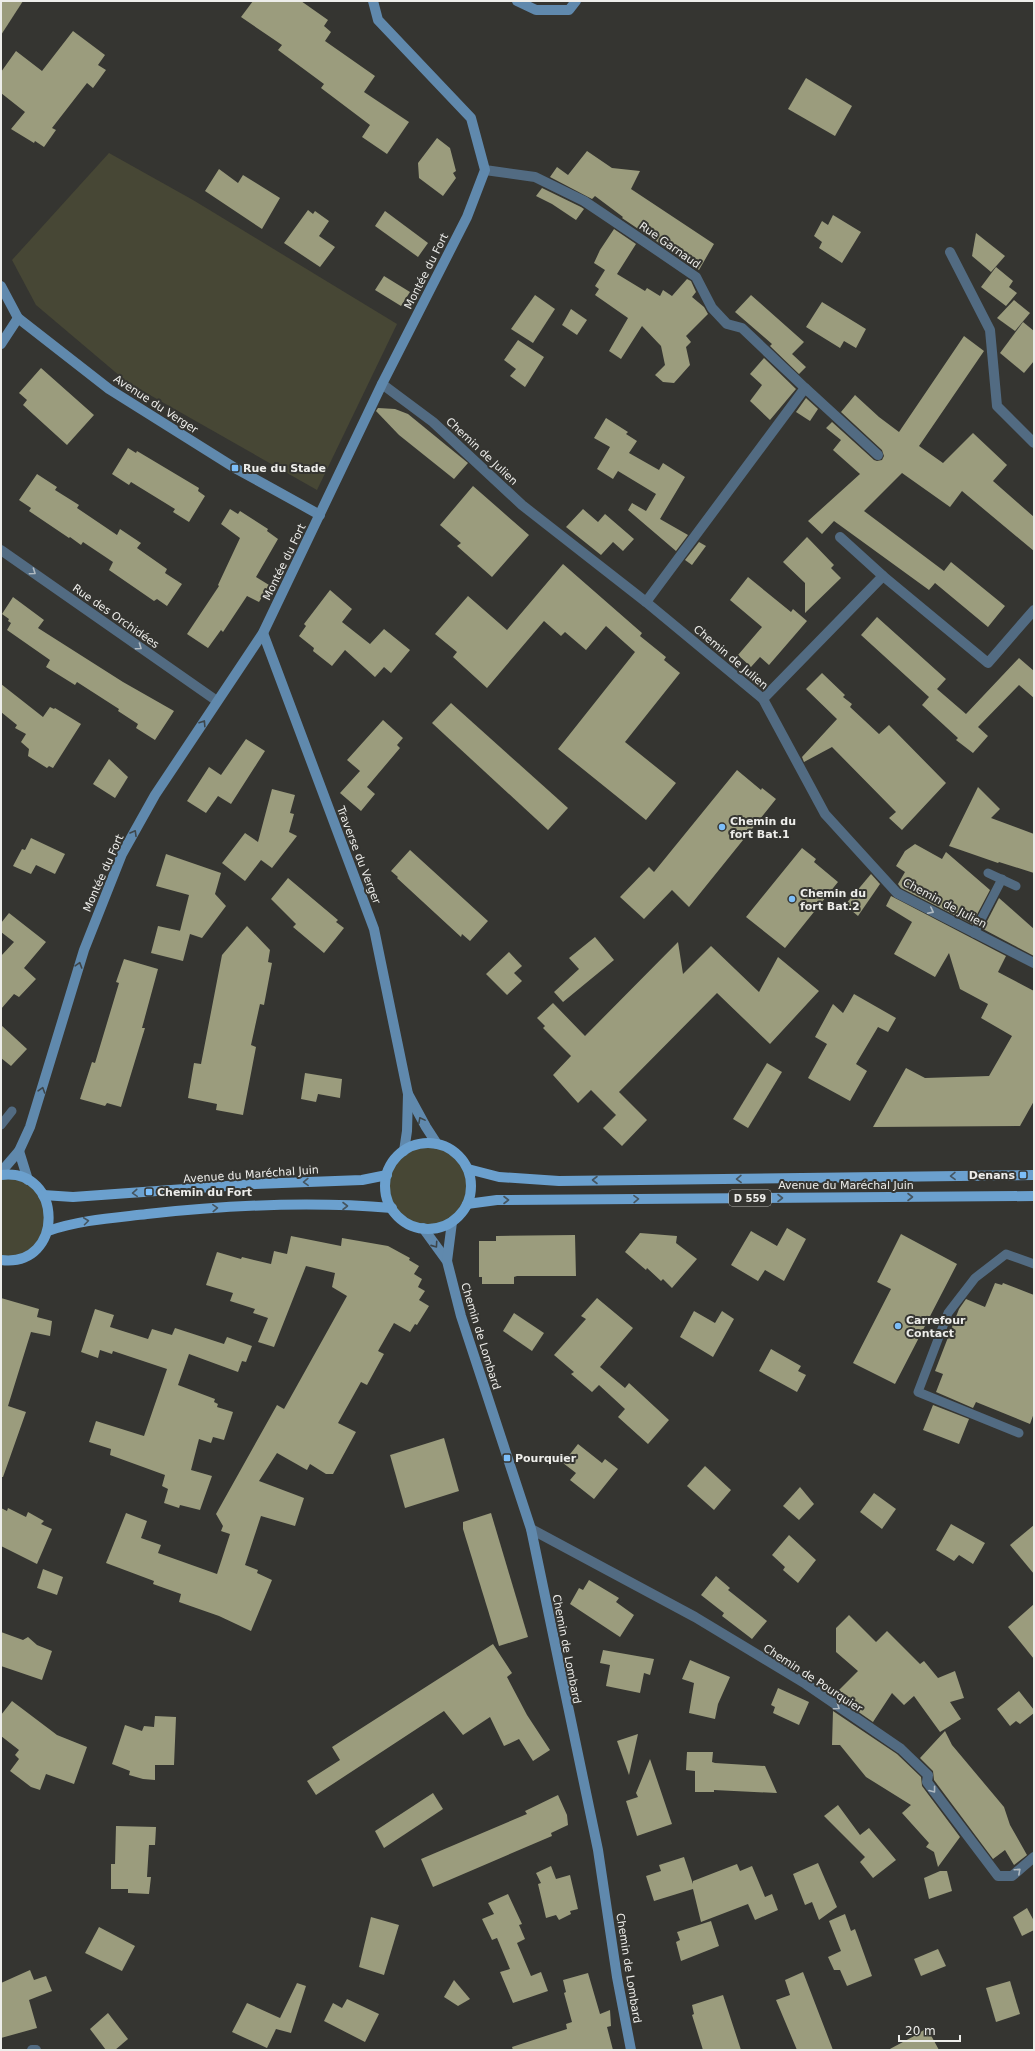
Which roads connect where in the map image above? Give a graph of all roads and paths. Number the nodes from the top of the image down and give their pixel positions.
1 (372, 1) edge
2 (517, 1) edge
3 (576, 1) edge
4 (486, 170) junction
5 (950, 252) dead end
6 (1, 286) edge
7 (18, 318) junction
8 (1, 344) edge
9 (382, 384) junction
10 (805, 388) junction
11 (1034, 443) edge
12 (878, 455) dead end
13 (320, 515) junction
14 (840, 537) dead end
15 (1, 550) edge
16 (883, 576) junction
17 (646, 602) junction
18 (1034, 610) edge
19 (263, 633) junction
20 (764, 698) junction
21 (217, 701) junction
22 (988, 873) dead end
23 (1002, 879) junction
24 (1016, 886) dead end
25 (974, 934) junction
26 (1034, 963) edge
27 (408, 1094) junction
28 (12, 1111) dead end
29 (1, 1125) edge
30 (437, 1144) junction
31 (20, 1151) junction
32 (404, 1151) junction
33 (468, 1169) junction
34 (1, 1172) edge
35 (1, 1175) edge
36 (387, 1175) junction
37 (1034, 1175) edge
38 (28, 1180) junction
39 (44, 1195) junction
40 (1034, 1196) edge
41 (467, 1204) junction
42 (392, 1208) junction
43 (452, 1222) junction
44 (423, 1228) junction
45 (48, 1231) junction
46 (3, 1262) edge
47 (446, 1262) junction
48 (1034, 1264) edge
49 (1020, 1433) dead end
50 (531, 1529) junction
51 (1034, 1857) edge
52 (32, 2050) edge
53 (36, 2050) edge
54 (631, 2050) edge

1 - 4 street
2 - 3 street
4 - 9 street, Montée du Fort
4 - 10 street, Rue Garnaud
5 - 11 street
6 - 7 street, Avenue du Verger
7 - 8 street
7 - 13 street, Avenue du Verger
9 - 13 street, Montée du Fort
9 - 17 street, Chemin de Julien
10 - 12 street, Rue Garnaud
10 - 17 street
13 - 19 street, Montée du Fort
14 - 16 street
15 -> 21 street, Rue des Orchidées
16 - 18 street
16 - 20 street
17 - 20 street, Chemin de Julien
19 - 21 street, Montée du Fort
19 - 27 street, Traverse du Verger
20 -> 25 street, Chemin de Julien
31 -> 21 street, Montée du Fort
22 - 23 lane
23 - 24 lane
23 - 25 lane
25 - 26 street, Chemin de Julien
30 -> 27 street, Traverse du Verger
27 - 32 street, Traverse du Verger
28 - 29 lane
30 - 32 main road
30 - 33 main road
31 - 34 street, Montée du Fort
31 - 38 street
32 - 36 main road
37 -> 33 main road, Avenue du Maréchal Juin
33 - 41 main road
35 - 38 main road
36 -> 39 main road, Avenue du Maréchal Juin
36 - 42 main road
38 - 39 main road
39 - 45 main road
41 -> 40 main road, Avenue du Maréchal Juin / D 559
41 - 43 main road
42 - 44 main road
45 -> 42 main road
43 - 44 main road
43 - 47 street, Chemin de Lombard
44 -> 47 street, Chemin de Lombard
45 - 46 main road
47 - 50 street, Chemin de Lombard
48 - 49 lane
50 -> 51 street, Chemin de Pourquier
50 - 54 street, Chemin de Lombard
52 - 53 street

